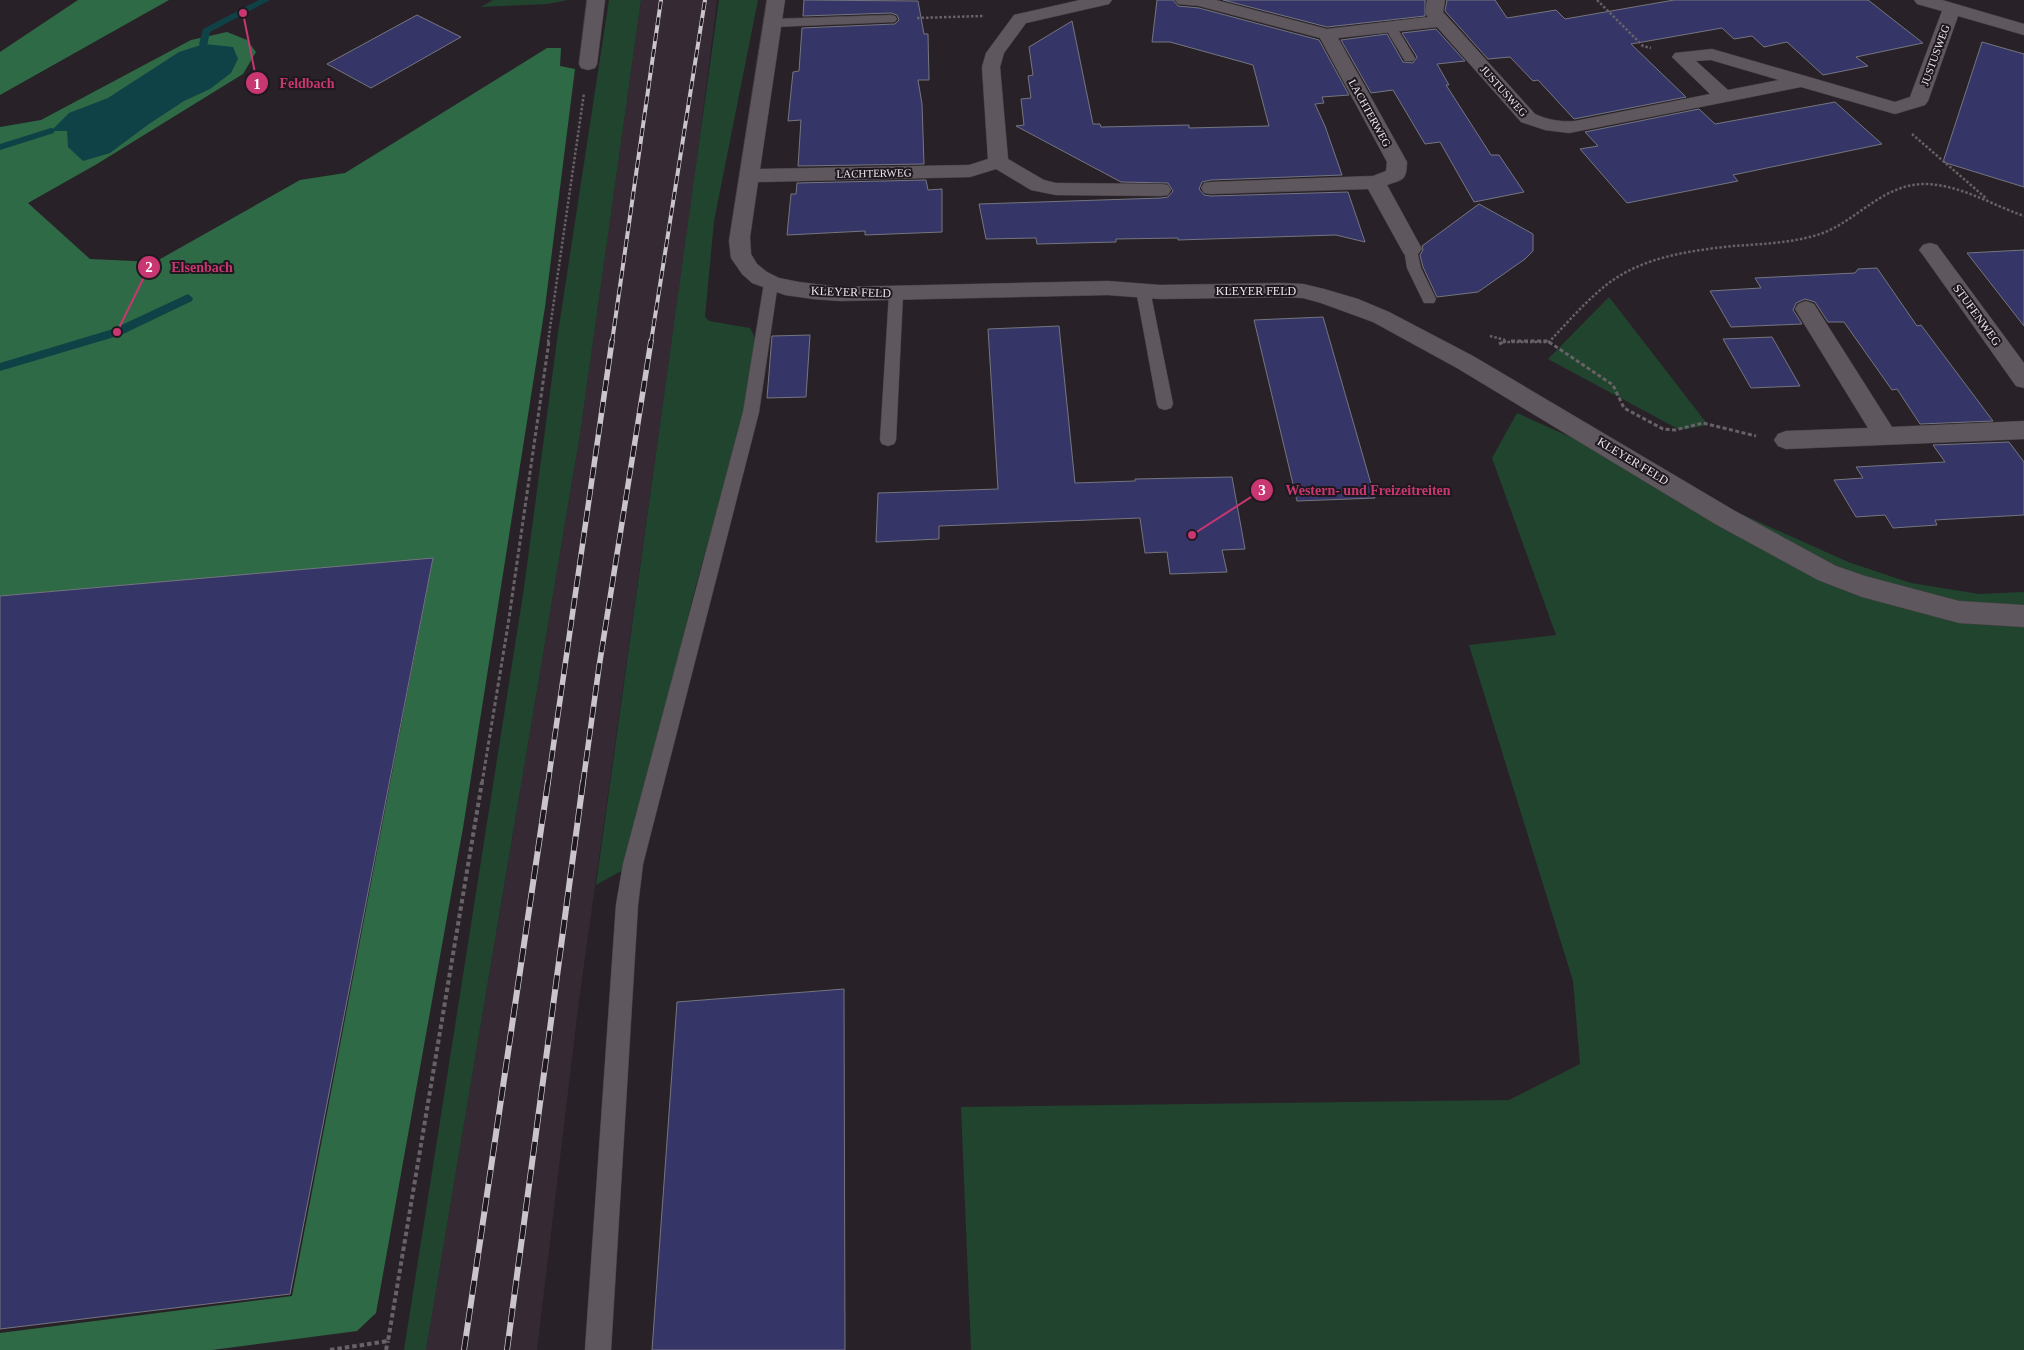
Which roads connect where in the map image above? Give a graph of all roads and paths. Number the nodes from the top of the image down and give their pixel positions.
1 (596, 0) edge
2 (776, 0) edge
3 (1103, 0) edge
4 (1184, 0) edge
5 (1436, 0) edge
6 (1597, 0) edge
7 (1923, 0) edge
8 (1083, 2) edge
9 (1952, 8) junction
10 (983, 16) dead end
11 (891, 19) joint
12 (1440, 21) junction
13 (774, 23) junction
14 (1390, 26) junction
15 (2024, 30) edge
16 (1327, 34) junction
17 (1680, 57) junction
18 (1409, 58) dead end
19 (588, 64) joint
20 (1802, 81) junction
21 (1724, 96) junction
22 (1876, 102) junction
23 (998, 162) junction
24 (749, 176) junction
25 (1375, 182) junction
26 (1211, 188) dead end
27 (1161, 190) dead end
28 (1990, 202) junction
29 (2024, 216) edge
30 (1410, 249) joint
31 (1930, 250) dead end
32 (771, 283) junction
33 (1144, 290) junction
34 (896, 294) junction
35 (1429, 299) dead end
36 (1806, 309) dead end
37 (1549, 342) junction
38 (1465, 362) junction
39 (2024, 380) edge
40 (1165, 404) dead end
41 (2024, 430) edge
42 (1886, 436) junction
43 (888, 440) dead end
44 (1786, 440) joint
45 (2024, 616) edge
46 (388, 1341) junction
47 (330, 1350) edge
48 (386, 1350) edge
49 (598, 1350) edge

1 - 19 street
2 - 13 street, KLEYER FELD
3 - 8 street
4 - 16 street
5 - 12 street
6 - 17 path
7 - 9 street
8 - 23 street
9 - 15 street
9 - 22 street, JUSTUSWEG
10 - 11 path
11 - 13 lane
12 - 14 street
12 - 21 street, JUSTUSWEG
13 - 24 street, KLEYER FELD
14 - 16 street
14 - 18 lane
16 - 25 street, LACHTERWEG
17 - 20 street, JUSTUSWEG
17 - 21 street
19 - 46 path
20 - 21 street, JUSTUSWEG
20 - 22 street, JUSTUSWEG
22 - 28 path
23 - 24 street, LACHTERWEG
23 - 27 street
24 - 32 street, KLEYER FELD
25 - 26 street, LACHTERWEG
25 - 30 street
28 - 29 path
28 - 37 path
30 - 35 lane
31 - 39 street, STUFENWEG
32 - 34 street, KLEYER FELD
32 - 49 lane
33 - 34 street, KLEYER FELD
33 - 38 street, KLEYER FELD
33 - 40 lane
34 - 43 lane
36 - 42 street
37 - 38 path
37 - 44 path
38 - 45 street, KLEYER FELD
41 - 42 street
42 - 44 street
46 - 47 path
46 - 48 path

